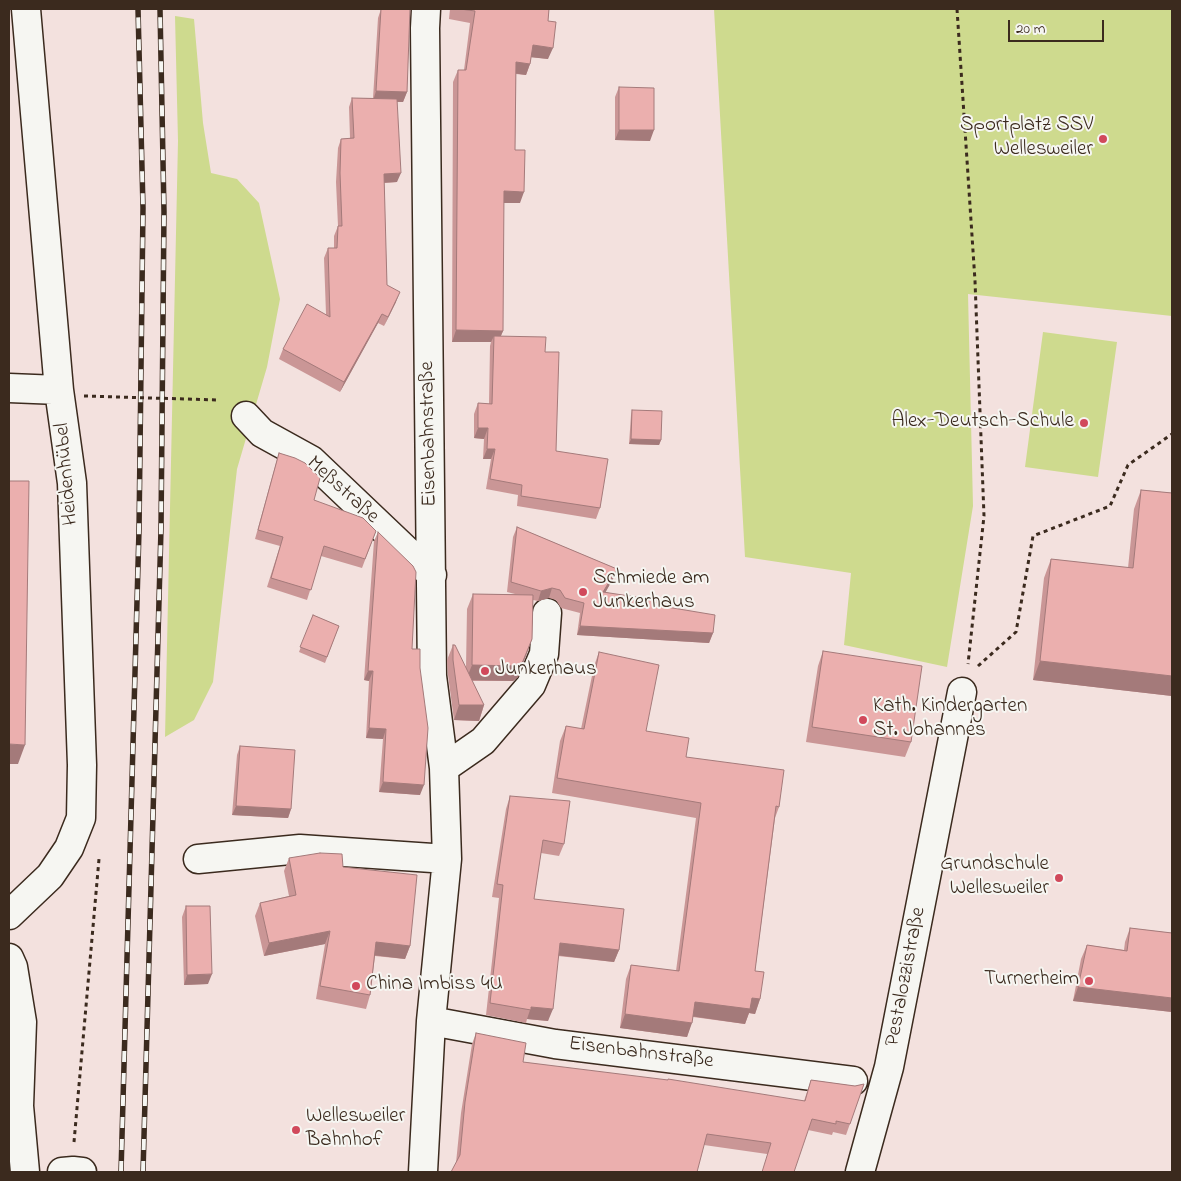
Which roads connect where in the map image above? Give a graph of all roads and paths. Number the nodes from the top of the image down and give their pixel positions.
1 (26, 9) edge
2 (426, 9) edge
3 (958, 9) edge
4 (9, 388) edge
5 (72, 393) junction
6 (219, 400) dead end
7 (246, 416) dead end
8 (1172, 434) edge
9 (432, 575) junction
10 (547, 612) dead end
11 (964, 684) junction
12 (444, 768) junction
13 (100, 850) dead end
14 (198, 859) dead end
15 (447, 859) junction
16 (9, 915) edge
17 (9, 958) edge
18 (431, 1021) junction
19 (853, 1081) dead end
20 (25, 1172) edge
21 (72, 1172) edge
22 (423, 1172) edge
23 (860, 1172) edge

1 - 5 street, Heidenhübel
2 - 9 street, Eisenbahnstraße
3 - 11 path
4 - 5 street
5 - 6 path, bridge
5 - 16 street, Heidenhübel
7 - 9 street, Meßstraße
8 - 11 path
9 - 12 street, Eisenbahnstraße
10 - 12 street
11 - 23 street, Pestalozzistraße
12 - 15 street, Eisenbahnstraße
13 - 21 path
14 - 15 street
15 - 18 street, Eisenbahnstraße
17 - 20 street
18 - 19 street, Eisenbahnstraße
18 - 22 street, Eisenbahnstraße

